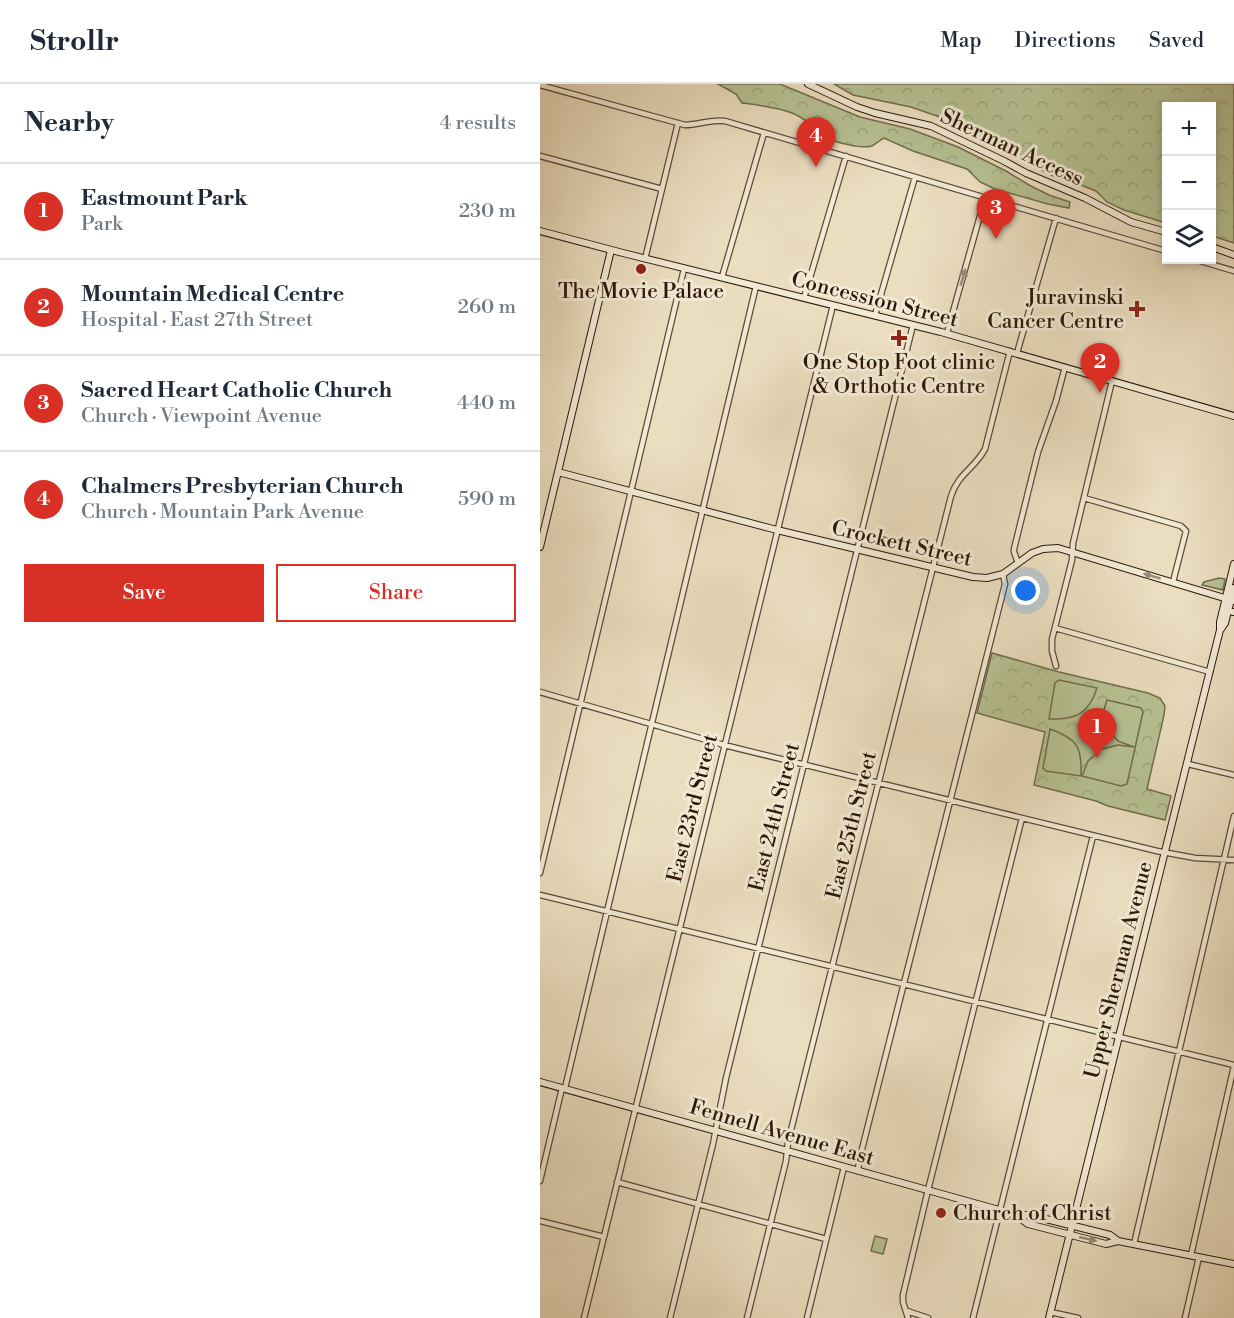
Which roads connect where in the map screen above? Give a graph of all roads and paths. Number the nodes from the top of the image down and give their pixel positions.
1 (808, 84) edge
2 (540, 85) edge
3 (678, 123) junction
4 (764, 133) junction
5 (540, 156) edge
6 (846, 156) junction
7 (915, 177) junction
8 (662, 189) junction
9 (985, 198) junction
10 (1056, 218) junction
11 (540, 231) edge
12 (1162, 231) edge
13 (1216, 248) edge
14 (1162, 249) edge
15 (611, 250) junction
16 (1234, 255) edge
17 (645, 259) junction
18 (1210, 264) edge
19 (684, 268) junction
20 (1234, 271) edge
21 (722, 278) junction
22 (756, 286) junction
23 (804, 298) junction
24 (833, 305) junction
25 (875, 315) junction
26 (913, 324) junction
27 (946, 333) junction
28 (1013, 352) junction
29 (1065, 367) junction
30 (1112, 381) junction
31 (1234, 416) edge
32 (558, 472) junction
33 (631, 491) junction
34 (1084, 498) junction
35 (702, 510) junction
36 (777, 530) junction
37 (540, 547) edge
38 (857, 549) junction
39 (1072, 552) junction
40 (1018, 563) junction
41 (1234, 564) edge
42 (933, 567) junction
43 (1003, 574) junction
44 (1173, 582) junction
45 (1234, 588) edge
46 (1230, 599) edge
47 (1234, 612) edge
48 (1225, 623) junction
49 (1055, 628) junction
50 (1220, 630) junction
51 (1056, 666) dead end
52 (1210, 672) junction
53 (540, 693) edge
54 (580, 704) junction
55 (651, 724) junction
56 (724, 746) junction
57 (1188, 764) junction
58 (804, 765) junction
59 (1234, 775) edge
60 (879, 783) junction
61 (950, 801) junction
62 (1234, 816) edge
63 (1022, 818) junction
64 (1093, 836) junction
65 (1165, 853) junction
66 (1224, 860) junction
67 (1234, 860) edge
68 (540, 873) edge
69 (540, 895) edge
70 (607, 912) junction
71 (679, 929) junction
72 (759, 949) junction
73 (832, 966) junction
74 (904, 984) junction
75 (975, 1001) junction
76 (1047, 1019) junction
77 (1118, 1037) junction
78 (1179, 1052) junction
79 (1234, 1066) edge
80 (540, 1082) edge
81 (563, 1088) junction
82 (635, 1108) junction
83 (715, 1130) junction
84 (788, 1152) junction
85 (844, 1167) junction
86 (858, 1171) junction
87 (540, 1181) edge
88 (617, 1182) junction
89 (928, 1190) junction
90 (698, 1204) junction
91 (999, 1210) junction
92 (1016, 1215) junction
93 (540, 1221) edge
94 (770, 1224) junction
95 (1072, 1226) junction
96 (1070, 1235) junction
97 (604, 1237) junction
98 (826, 1239) junction
99 (1118, 1241) junction
100 (1134, 1244) junction
101 (1191, 1255) junction
102 (1199, 1257) junction
103 (1234, 1264) edge
104 (907, 1311) junction
105 (1050, 1315) edge
106 (584, 1318) edge
107 (670, 1318) edge
108 (747, 1318) edge
109 (807, 1318) edge
110 (908, 1318) edge
111 (928, 1318) edge
112 (973, 1318) edge
113 (1078, 1318) edge
114 (1185, 1318) edge

1 - 12 main road, Sherman Access
2 - 3 street
3 - 4 street
3 - 8 street
4 - 6 street
4 - 21 street
5 - 8 street
6 - 7 street
6 - 23 street
7 - 9 street
7 - 25 street
8 - 17 street
9 - 10 street
27 -> 9 street
10 - 14 street
10 - 28 street, East 25th Street
11 - 15 main road, Concession Street
13 - 16 main road
15 - 17 main road, Concession Street
15 - 32 main road
17 - 19 main road, Concession Street
18 - 20 street
19 - 21 main road, Concession Street
19 - 33 street
21 - 22 main road, Concession Street
22 - 23 main road, Concession Street
22 - 35 street
23 - 24 main road, Concession Street
24 - 25 main road, Concession Street
24 - 36 street, East 23rd Street
25 - 26 main road, Concession Street
26 - 27 main road, Concession Street
26 - 38 street, East 24th Street
27 - 28 main road, Concession Street
28 - 29 main road, Concession Street
28 - 42 street, East 25th Street
29 - 30 main road, Concession Street
29 - 40 street
30 - 31 main road, Concession Street
30 - 34 street
32 - 33 main road, Crockett Street
32 - 37 main road
33 - 35 main road, Crockett Street
33 - 54 street
34 - 39 street
34 - 44 street
35 - 36 main road, Crockett Street
35 - 55 street
36 - 38 main road, Crockett Street
36 - 56 street, East 23rd Street
38 - 42 main road, Crockett Street
38 - 58 street, East 24th Street
39 - 40 main road
44 -> 39 main road
39 - 49 street
40 - 43 main road
41 - 46 main road, Upper Sherman Avenue
42 - 43 main road, Crockett Street
42 - 60 street, East 25th Street
43 - 61 street
44 - 46 main road
45 - 46 main road, Upper Sherman Avenue
46 - 48 main road, Upper Sherman Avenue
46 - 50 main road, Upper Sherman Avenue
47 - 48 main road
48 - 50 main road, Upper Sherman Avenue
49 - 51 street
49 - 52 street
50 - 52 main road, Upper Sherman Avenue
52 - 57 main road, Upper Sherman Avenue
53 - 54 street
54 - 55 street
54 - 68 street
55 - 56 street
55 - 70 street
56 - 58 street
56 - 71 street, East 23rd Street
57 - 59 street
57 - 65 main road, Upper Sherman Avenue
58 - 60 street
58 - 72 street, East 24th Street
60 - 61 street
60 - 73 street, East 25th Street
61 - 63 street
61 - 74 street
62 - 66 street
63 - 64 street
63 - 75 street
64 - 65 street
64 - 76 street
65 - 66 street
65 - 77 main road, Upper Sherman Avenue
66 - 67 street
66 - 78 street
69 - 70 street
70 - 71 street
70 - 81 street
71 - 72 street
71 - 82 street, East 23rd Street
72 - 73 street
72 - 83 street, East 24th Street
73 - 74 street
73 - 84 street, East 25th Street
74 - 75 street
74 - 86 street
75 - 76 street
75 - 89 street
76 - 77 street
76 - 91 street
77 - 78 street
77 - 95 main road, Upper Sherman Avenue
78 - 79 street
78 - 100 street
79 - 101 street
80 - 81 main road, Fennell Avenue East
81 - 82 main road, Fennell Avenue East
81 - 87 street
82 - 83 main road, Fennell Avenue East
82 - 88 street, East 23rd Street
83 - 84 main road, Fennell Avenue East
83 - 90 street, East 24th Street
84 - 85 main road, Fennell Avenue East
84 - 94 street, East 25th Street
85 - 86 main road, Fennell Avenue East
85 - 98 street
86 - 89 main road, Fennell Avenue East
88 - 90 street
88 - 97 street, East 23rd Street
89 - 91 main road, Fennell Avenue East
89 - 104 street
90 - 94 street
90 - 107 street, East 24th Street
91 - 92 main road, Fennell Avenue East
91 - 112 street
92 - 95 main road, Fennell Avenue East
92 - 96 main road, Fennell Avenue East
93 - 97 street
94 - 98 street
94 - 108 street, East 25th Street
95 - 96 main road, Upper Sherman Avenue
95 - 99 main road, Fennell Avenue East
96 -> 99 main road, Fennell Avenue East
96 - 105 main road, Upper Sherman Avenue
97 - 106 street, East 23rd Street
98 - 109 street
99 - 100 main road, Fennell Avenue East
100 - 101 main road, Fennell Avenue East
101 - 102 main road, Fennell Avenue East
102 - 103 main road, Fennell Avenue East
102 - 114 street
104 - 110 street
104 - 111 street
105 - 113 street

